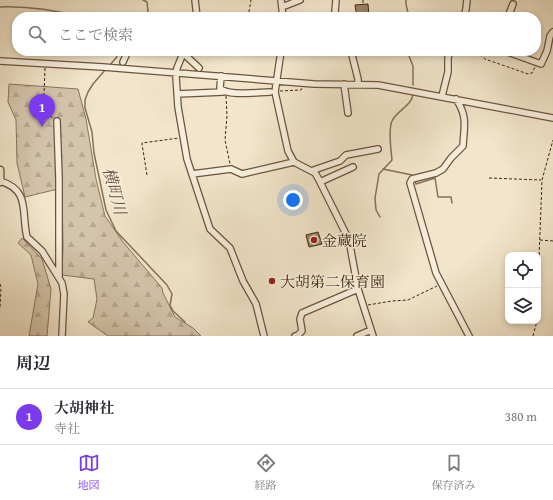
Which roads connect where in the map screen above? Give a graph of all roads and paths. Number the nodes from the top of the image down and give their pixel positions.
1 (195, 0) edge
2 (251, 0) edge
3 (281, 0) edge
4 (300, 0) edge
5 (336, 0) edge
6 (363, 0) edge
7 (467, 0) edge
8 (363, 3) dead end
9 (513, 4) dead end
10 (282, 7) junction
11 (196, 12) edge
12 (249, 12) edge
13 (282, 12) edge
14 (336, 12) edge
15 (465, 12) edge
16 (510, 12) edge
17 (553, 32) edge
18 (126, 56) edge
19 (182, 56) edge
20 (187, 56) edge
21 (280, 56) edge
22 (352, 56) edge
23 (449, 56) edge
24 (482, 56) edge
25 (519, 56) edge
26 (0, 61) edge
27 (123, 62) dead end
28 (538, 63) junction
29 (45, 68) dead end
30 (199, 68) dead end
31 (176, 73) junction
32 (221, 76) junction
33 (277, 80) junction
34 (302, 83) junction
35 (344, 84) junction
36 (358, 84) junction
37 (280, 91) dead end
38 (224, 92) junction
39 (270, 92) dead end
40 (177, 94) junction
41 (442, 96) junction
42 (456, 99) junction
43 (46, 112) junction
44 (348, 113) dead end
45 (553, 118) edge
46 (46, 119) dead end
47 (57, 121) joint
48 (183, 137) junction
49 (553, 140) edge
50 (378, 149) dead end
51 (294, 162) junction
52 (353, 167) dead end
53 (231, 169) junction
54 (0, 170) edge
55 (311, 171) junction
56 (192, 174) junction
57 (147, 175) dead end
58 (489, 178) dead end
59 (542, 180) junction
60 (0, 181) edge
61 (320, 182) junction
62 (540, 240) junction
63 (553, 240) edge
64 (539, 252) edge
65 (59, 276) junction
66 (0, 284) edge
67 (440, 284) junction
68 (358, 290) junction
69 (364, 306) junction
70 (0, 309) edge
71 (536, 324) edge
72 (372, 333) edge
73 (62, 336) edge
74 (264, 336) edge
75 (297, 336) edge
76 (357, 336) edge
77 (469, 336) edge
78 (533, 336) edge

1 - 11 street
2 - 12 path
3 - 10 street
4 - 10 street
5 - 14 street
6 - 8 path
7 - 15 street
9 - 16 street
10 - 13 street
17 - 28 street
18 - 27 street
19 - 31 street
20 - 30 street
21 - 33 street
22 - 36 street
23 - 41 street
24 - 28 path
25 - 28 street
26 - 31 street
29 - 43 path
31 - 32 street
31 - 40 street
32 - 33 street
32 - 38 street
33 - 34 street
33 - 51 street
34 - 35 street
34 - 37 path
35 - 36 street
35 - 44 street
36 - 41 street
38 - 39 street
38 - 40 street
38 - 53 path
40 - 48 street
41 - 42 street
42 - 45 street
42 - 67 street
43 - 46 path
43 - 47 path
47 - 65 street
48 - 56 street
48 - 57 path
49 - 59 path
50 - 55 street
51 - 53 street
51 - 55 street
52 - 61 street
53 - 56 street
54 - 60 main road
55 - 61 street
56 - 74 street
58 - 59 path
59 - 62 path
60 - 65 street
61 - 68 street
62 - 63 path
62 - 64 path
65 - 73 street
66 - 70 path
67 - 69 path
67 - 77 street
68 - 69 street
68 - 75 street
69 - 72 street
71 - 78 path
72 - 76 street

